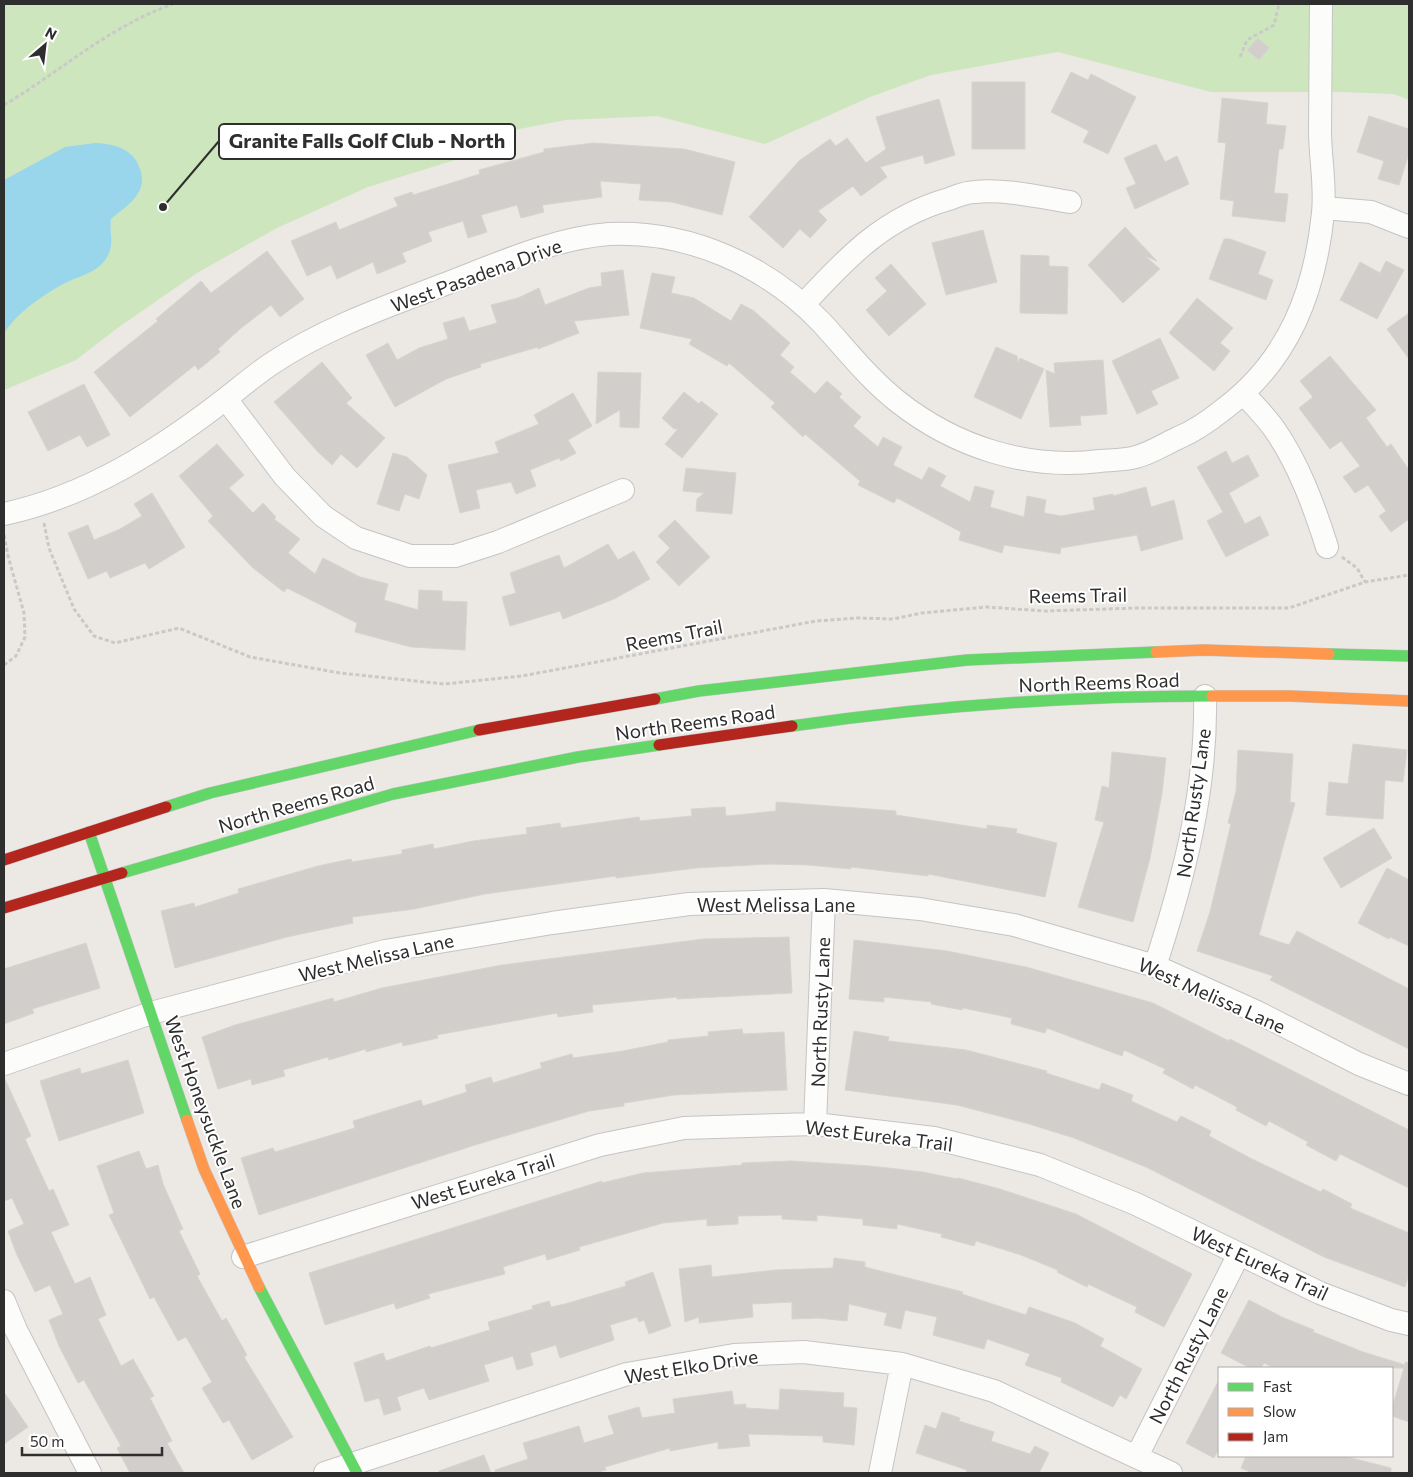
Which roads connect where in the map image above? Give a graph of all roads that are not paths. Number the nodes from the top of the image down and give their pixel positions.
1 (1321, 4) edge
2 (1070, 202) dead end
3 (1324, 208) junction
4 (1409, 227) edge
5 (803, 305) junction
6 (1244, 394) junction
7 (226, 399) junction
8 (623, 490) dead end
9 (4, 514) edge
10 (1327, 547) road end
11 (1409, 656) edge
12 (1205, 696) junction
13 (1409, 701) edge
14 (89, 832) junction
15 (4, 860) edge
16 (105, 877) junction
17 (824, 900) junction
18 (4, 908) edge
19 (1155, 966) junction
20 (151, 1013) junction
21 (4, 1064) edge
22 (1409, 1084) edge
23 (815, 1124) junction
24 (1239, 1254) junction
25 (243, 1257) junction
26 (4, 1301) edge
27 (1409, 1324) edge
28 (10, 1333) edge
29 (902, 1364) junction
30 (1137, 1456) junction
31 (354, 1469) edge
32 (90, 1473) edge
33 (325, 1473) edge
34 (880, 1473) edge
35 (1171, 1473) edge

1 - 3 street, West Pasadena Drive
2 - 5 street
3 - 4 street
3 - 6 street, West Pasadena Drive
5 - 6 street, West Pasadena Drive
5 - 7 street, West Pasadena Drive
6 - 10 street
7 - 8 street
7 - 9 street, West Pasadena Drive
11 - 14 main road, North Reems Road
12 - 13 main road, North Reems Road
12 - 16 main road, North Reems Road
12 - 19 street, North Rusty Lane
14 - 15 main road, North Reems Road
14 - 16 main road, West Honeysuckle Lane
16 - 18 main road, North Reems Road
16 - 20 main road, West Honeysuckle Lane
17 - 19 street, West Melissa Lane
17 - 20 street, West Melissa Lane
17 - 23 street, North Rusty Lane
19 - 22 street, West Melissa Lane
20 - 21 street, West Melissa Lane
20 - 25 main road, West Honeysuckle Lane
23 - 24 street, West Eureka Trail
23 - 25 street, West Eureka Trail
24 - 27 street, West Eureka Trail
24 - 30 street, North Rusty Lane
25 - 31 main road, West Honeysuckle Lane
26 - 28 street
28 - 32 street
29 - 30 street, West Elko Drive
29 - 31 street, West Elko Drive
29 - 34 street
30 - 35 street, West Elko Drive
31 - 33 street, West Elko Drive

